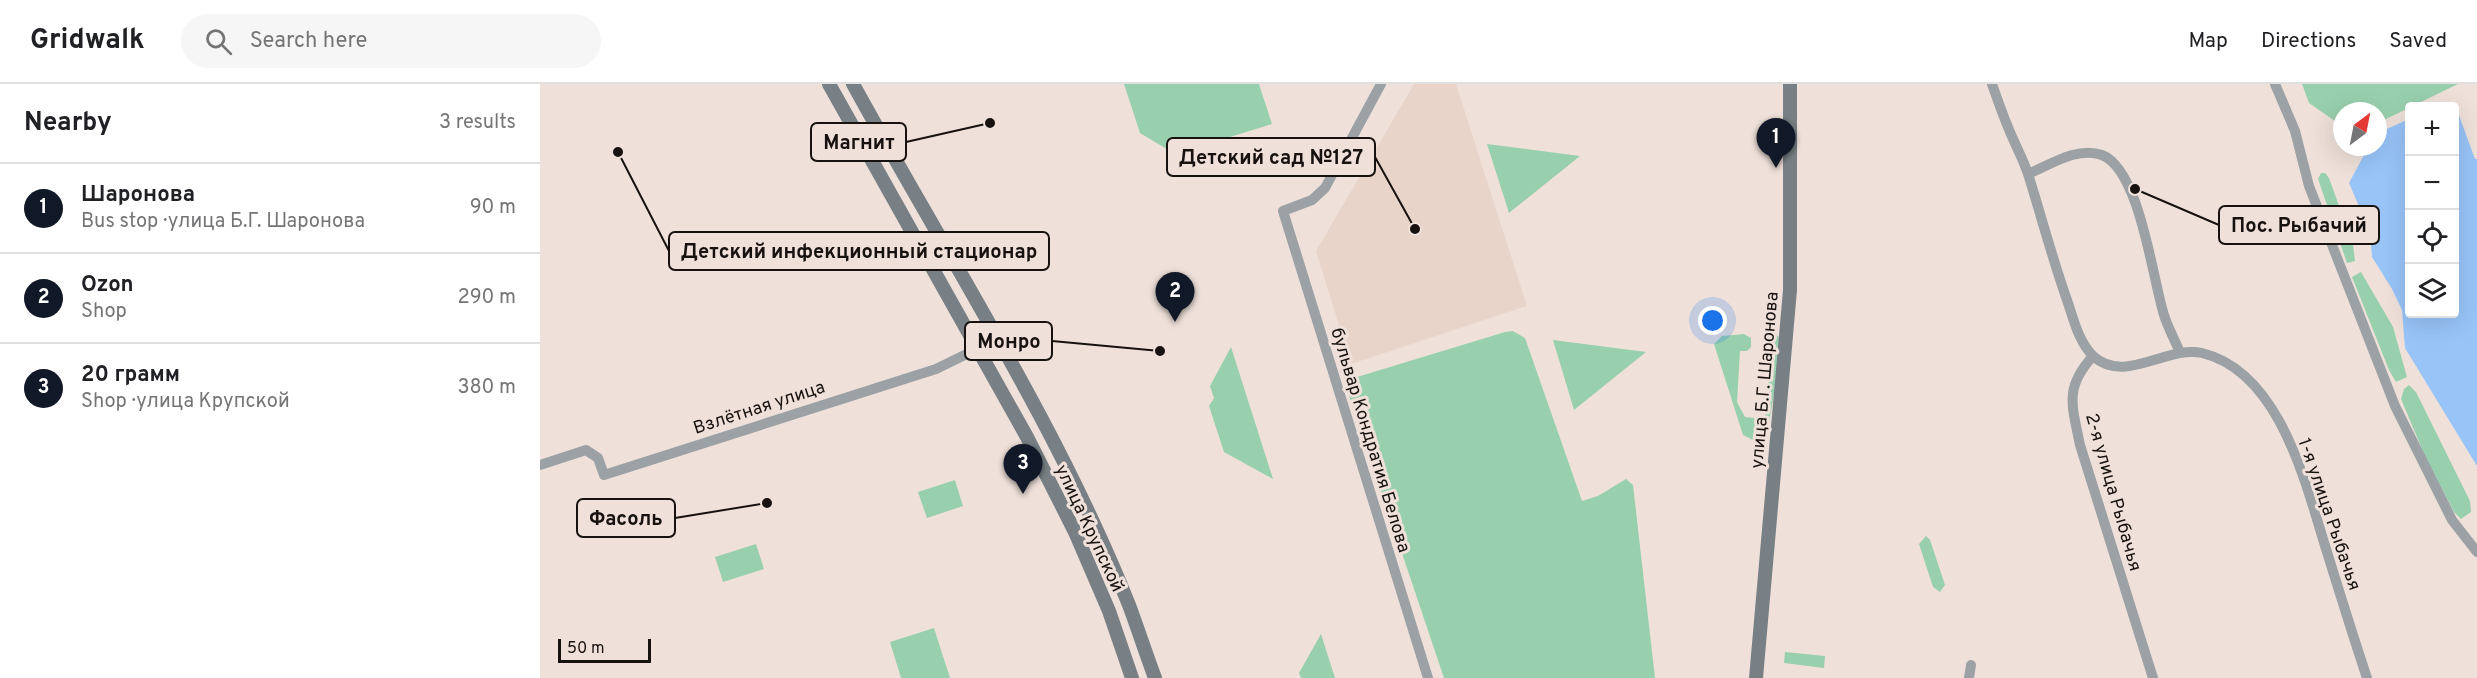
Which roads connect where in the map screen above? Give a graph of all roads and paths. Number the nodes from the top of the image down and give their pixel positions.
1 (829, 84) edge
2 (853, 84) edge
3 (1381, 84) edge
4 (1790, 84) edge
5 (1992, 84) edge
6 (2275, 84) edge
7 (2028, 174) junction
8 (997, 337) junction
9 (977, 349) junction
10 (2180, 353) junction
11 (2093, 356) junction
12 (540, 465) edge
13 (2477, 552) edge
14 (1971, 664) dead end
15 (1132, 678) edge
16 (1155, 678) edge
17 (1428, 678) edge
18 (1756, 678) edge
19 (1969, 678) edge
20 (2153, 678) edge
21 (2367, 678) edge

1 - 9 main road, улица Крупской
2 - 8 main road, улица Крупской
3 - 17 street, бульвар Кондратия Белова
4 - 18 main road, улица Б.Г. Шаронова
5 - 7 street
6 - 13 street
7 - 10 street
7 - 11 street
8 - 9 street, Взлётная улица
8 - 16 main road, улица Крупской
9 - 12 street, Взлётная улица
9 - 15 main road, улица Крупской
10 - 11 street, 1-я улица Рыбачья
10 - 21 street, 1-я улица Рыбачья
11 - 20 street, 2-я улица Рыбачья
14 - 19 street

